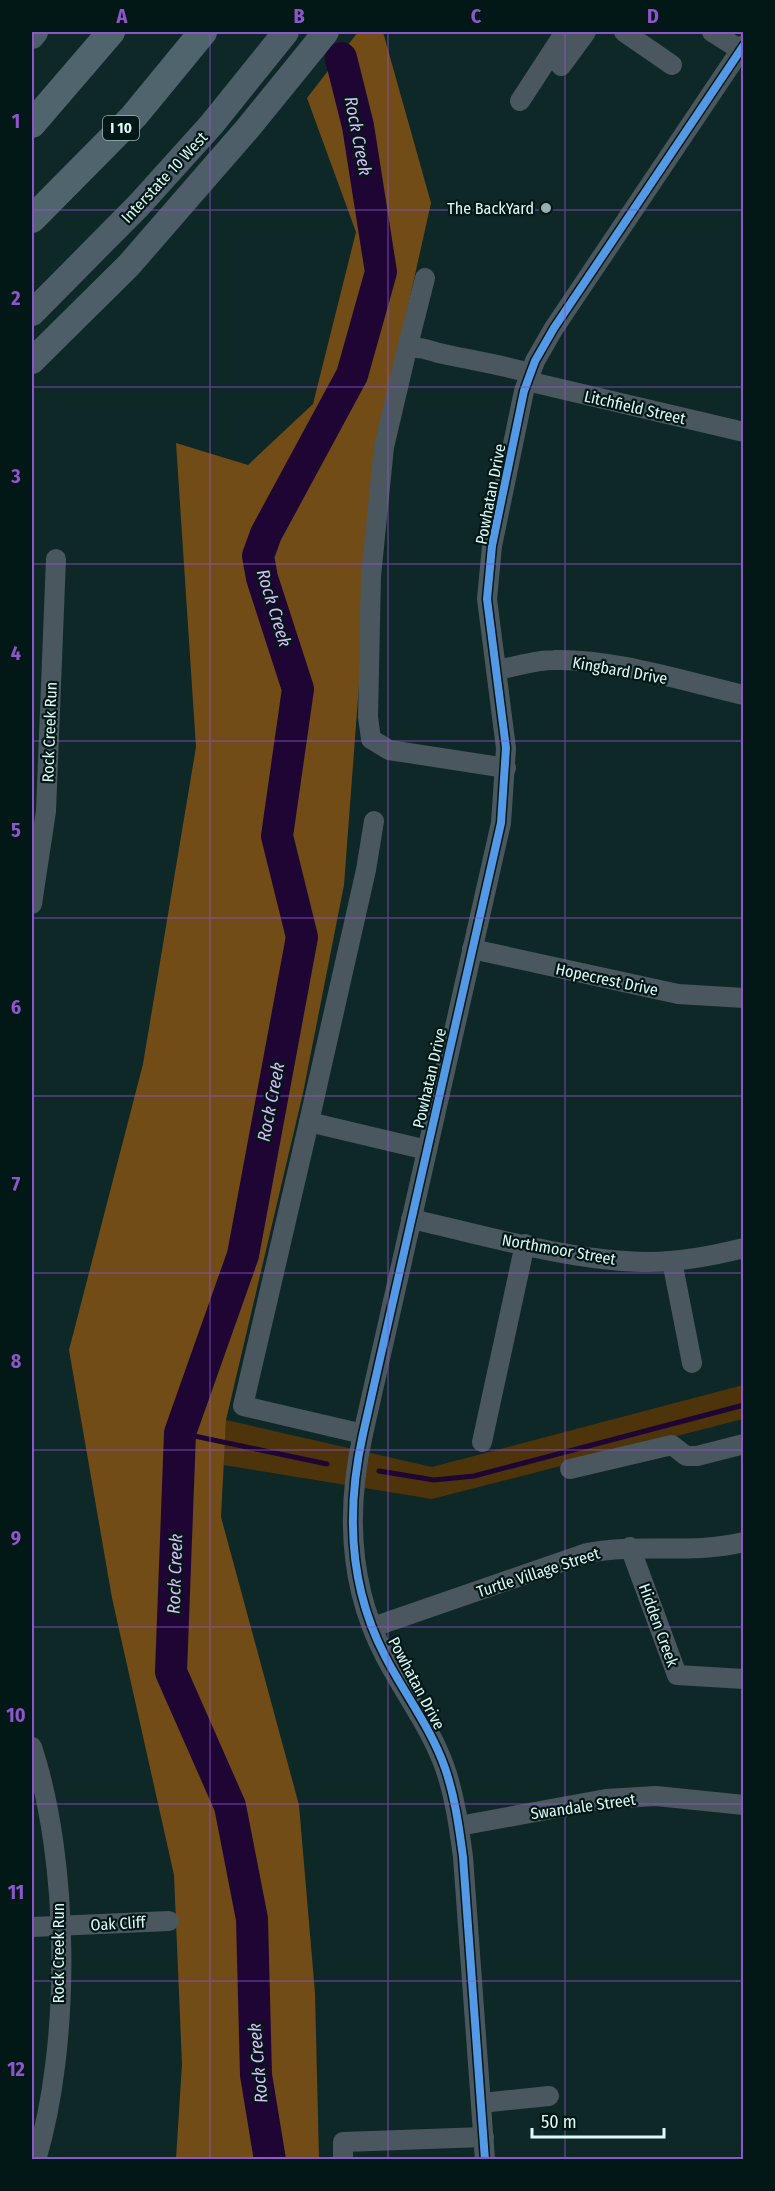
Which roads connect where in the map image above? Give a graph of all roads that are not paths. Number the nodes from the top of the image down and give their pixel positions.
1 (35, 32) edge
2 (111, 32) edge
3 (203, 32) edge
4 (286, 32) edge
5 (326, 32) edge
6 (564, 32) edge
7 (586, 32) edge
8 (624, 32) edge
9 (712, 32) edge
10 (32, 36) edge
11 (742, 49) edge
12 (672, 65) dead end
13 (561, 66) dead end
14 (520, 101) dead end
15 (32, 124) edge
16 (32, 219) edge
17 (425, 278) dead end
18 (32, 313) edge
19 (407, 349) junction
20 (32, 361) edge
21 (528, 377) junction
22 (744, 432) edge
23 (56, 559) dead end
24 (496, 670) junction
25 (744, 695) edge
26 (506, 768) junction
27 (39, 810) edge
28 (374, 821) dead end
29 (32, 904) edge
30 (472, 949) junction
31 (744, 998) edge
32 (309, 1122) junction
33 (427, 1150) junction
34 (411, 1219) junction
35 (525, 1244) junction
36 (744, 1248) edge
37 (672, 1261) junction
38 (692, 1363) dead end
39 (363, 1434) junction
40 (482, 1442) dead end
41 (744, 1444) edge
42 (570, 1469) dead end
43 (744, 1542) edge
44 (630, 1547) junction
45 (372, 1627) junction
46 (744, 1679) edge
47 (32, 1747) edge
48 (744, 1805) edge
49 (459, 1826) junction
50 (170, 1921) dead end
51 (61, 1926) junction
52 (32, 1928) edge
53 (549, 2096) dead end
54 (481, 2103) junction
55 (483, 2137) junction
56 (36, 2160) edge
57 (343, 2160) edge
58 (485, 2160) edge

1 - 10 main road
2 - 15 highway
3 - 16 highway, I 10
4 - 18 main road, Interstate 10 West
5 - 20 main road
6 - 14 street
7 - 13 street
8 - 12 street
9 - 11 street
11 - 21 street, Powhatan Drive
17 - 19 street
19 - 21 street, Litchfield Street
19 - 26 street
21 - 22 street, Litchfield Street
21 - 24 street, Powhatan Drive
23 - 27 street, Rock Creek Run
24 - 25 street, Kingbard Drive
24 - 26 street, Powhatan Drive
26 - 30 street, Powhatan Drive
27 - 29 street, Rock Creek Run
28 - 32 street
30 - 31 street, Hopecrest Drive
30 - 33 street, Powhatan Drive
32 - 33 street
32 - 39 street
33 - 34 street, Powhatan Drive
34 - 35 street, Northmoor Street
34 - 39 street, Powhatan Drive
35 - 37 street, Northmoor Street
35 - 40 street
36 - 37 street, Northmoor Street
37 - 38 street
39 - 45 street, Powhatan Drive
41 - 42 street
43 - 44 street, Turtle Village Street
44 - 45 street, Turtle Village Street
44 - 46 street, Hidden Creek
45 - 49 street, Powhatan Drive
47 - 51 street, Rock Creek Run
48 - 49 street, Swandale Street
49 - 54 street, Powhatan Drive
50 - 51 street, Oak Cliff
51 - 52 street, Oak Cliff
51 - 56 street, Rock Creek Run
53 - 54 street
54 - 55 street, Powhatan Drive
55 - 57 street
55 - 58 street, Powhatan Drive

